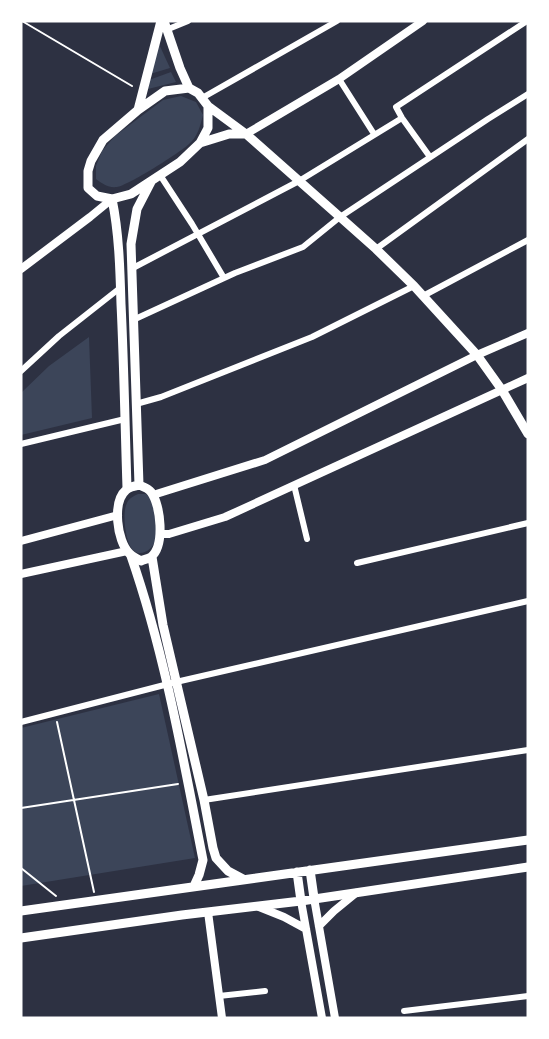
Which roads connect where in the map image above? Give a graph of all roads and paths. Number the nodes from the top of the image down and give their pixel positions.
1 (22, 21) edge
2 (188, 21) edge
3 (337, 21) edge
4 (423, 21) edge
5 (527, 21) edge
6 (164, 24) edge
7 (339, 79) junction
8 (189, 88) junction
9 (143, 92) junction
10 (528, 94) edge
11 (205, 102) junction
12 (138, 110) junction
13 (402, 118) junction
14 (246, 134) junction
15 (374, 134) junction
16 (528, 139) edge
17 (200, 143) junction
18 (430, 157) junction
19 (156, 178) junction
20 (299, 181) junction
21 (112, 199) junction
22 (340, 217) junction
23 (198, 235) junction
24 (528, 240) edge
25 (376, 249) junction
26 (21, 269) edge
27 (131, 269) junction
28 (224, 278) junction
29 (414, 286) junction
30 (120, 288) junction
31 (423, 296) junction
32 (133, 321) junction
33 (528, 333) edge
34 (477, 355) junction
35 (21, 371) edge
36 (528, 378) edge
37 (502, 390) junction
38 (136, 404) junction
39 (125, 419) junction
40 (528, 434) edge
41 (21, 444) edge
42 (139, 485) junction
43 (294, 485) junction
44 (127, 488) junction
45 (153, 495) junction
46 (118, 515) junction
47 (528, 523) edge
48 (160, 534) junction
49 (307, 539) dead end
50 (21, 541) edge
51 (129, 553) junction
52 (152, 557) junction
53 (357, 563) dead end
54 (21, 574) edge
55 (528, 601) edge
56 (172, 684) junction
57 (57, 720) dead end
58 (21, 722) edge
59 (528, 750) edge
60 (179, 784) dead end
61 (74, 799) junction
62 (204, 800) junction
63 (21, 808) edge
64 (528, 840) edge
65 (528, 867) edge
66 (21, 868) edge
67 (310, 870) junction
68 (297, 872) junction
69 (243, 879) junction
70 (194, 886) junction
71 (357, 892) junction
72 (314, 898) junction
73 (96, 900) junction
74 (301, 901) junction
75 (67, 904) junction
76 (257, 906) junction
77 (21, 911) edge
78 (208, 912) junction
79 (319, 926) junction
80 (306, 929) junction
81 (21, 938) edge
82 (266, 991) dead end
83 (219, 996) junction
84 (528, 996) edge
85 (404, 1011) dead end
86 (222, 1018) edge
87 (322, 1018) edge
88 (335, 1018) edge

1 - 9 path
2 - 6 street
3 - 11 street
4 - 7 street
5 - 13 street
6 - 8 main road
6 - 9 main road
7 - 14 street
7 - 15 street
8 - 11 main road
8 - 12 main road
9 - 12 main road
10 - 18 street
11 - 14 main road
11 - 17 main road
12 - 21 main road
13 - 15 street
13 - 18 street
14 - 17 main road
14 - 20 main road
15 - 20 street
16 - 25 street
17 - 19 main road
18 - 22 street
19 - 21 main road
19 - 23 street
19 - 27 main road
20 - 22 main road
20 - 23 street
21 - 26 street
21 - 30 main road
22 - 25 main road
22 - 28 street
23 - 27 street
23 - 28 street
24 - 31 street
25 - 29 main road
27 - 32 main road
28 - 32 street
29 - 31 main road
29 - 38 street
30 - 35 street
30 - 39 main road
31 - 34 main road
32 - 38 main road
33 - 34 street
34 - 37 main road
34 - 45 street
36 - 37 street
37 - 40 main road
37 - 43 street
38 - 42 main road
39 - 41 street
39 - 44 main road
42 - 44 main road
42 - 45 main road
43 - 48 street
43 - 49 street
44 - 46 main road
45 - 48 main road
46 - 50 street
46 - 51 main road
47 - 53 street
48 - 52 main road
51 - 52 main road
51 - 54 street
51 - 56 main road
52 - 56 main road
55 - 56 street
56 - 58 street
56 - 62 main road
56 - 70 main road
57 - 61 path
59 - 62 street
60 - 61 path
61 - 63 path
61 - 73 path
62 - 69 main road
64 - 67 main road
65 - 71 main road
66 - 75 path
67 - 68 main road
67 - 72 main road
68 - 69 main road
68 - 74 main road
69 - 70 main road
70 - 73 main road
71 - 72 main road
71 - 79 street
72 - 74 main road
72 - 79 street
73 - 75 main road
74 - 76 main road
74 - 80 street
75 - 77 main road
76 - 78 main road
76 - 80 street
78 - 81 main road
78 - 83 street
79 - 88 street
80 - 87 street
82 - 83 street
83 - 86 street
84 - 85 street

